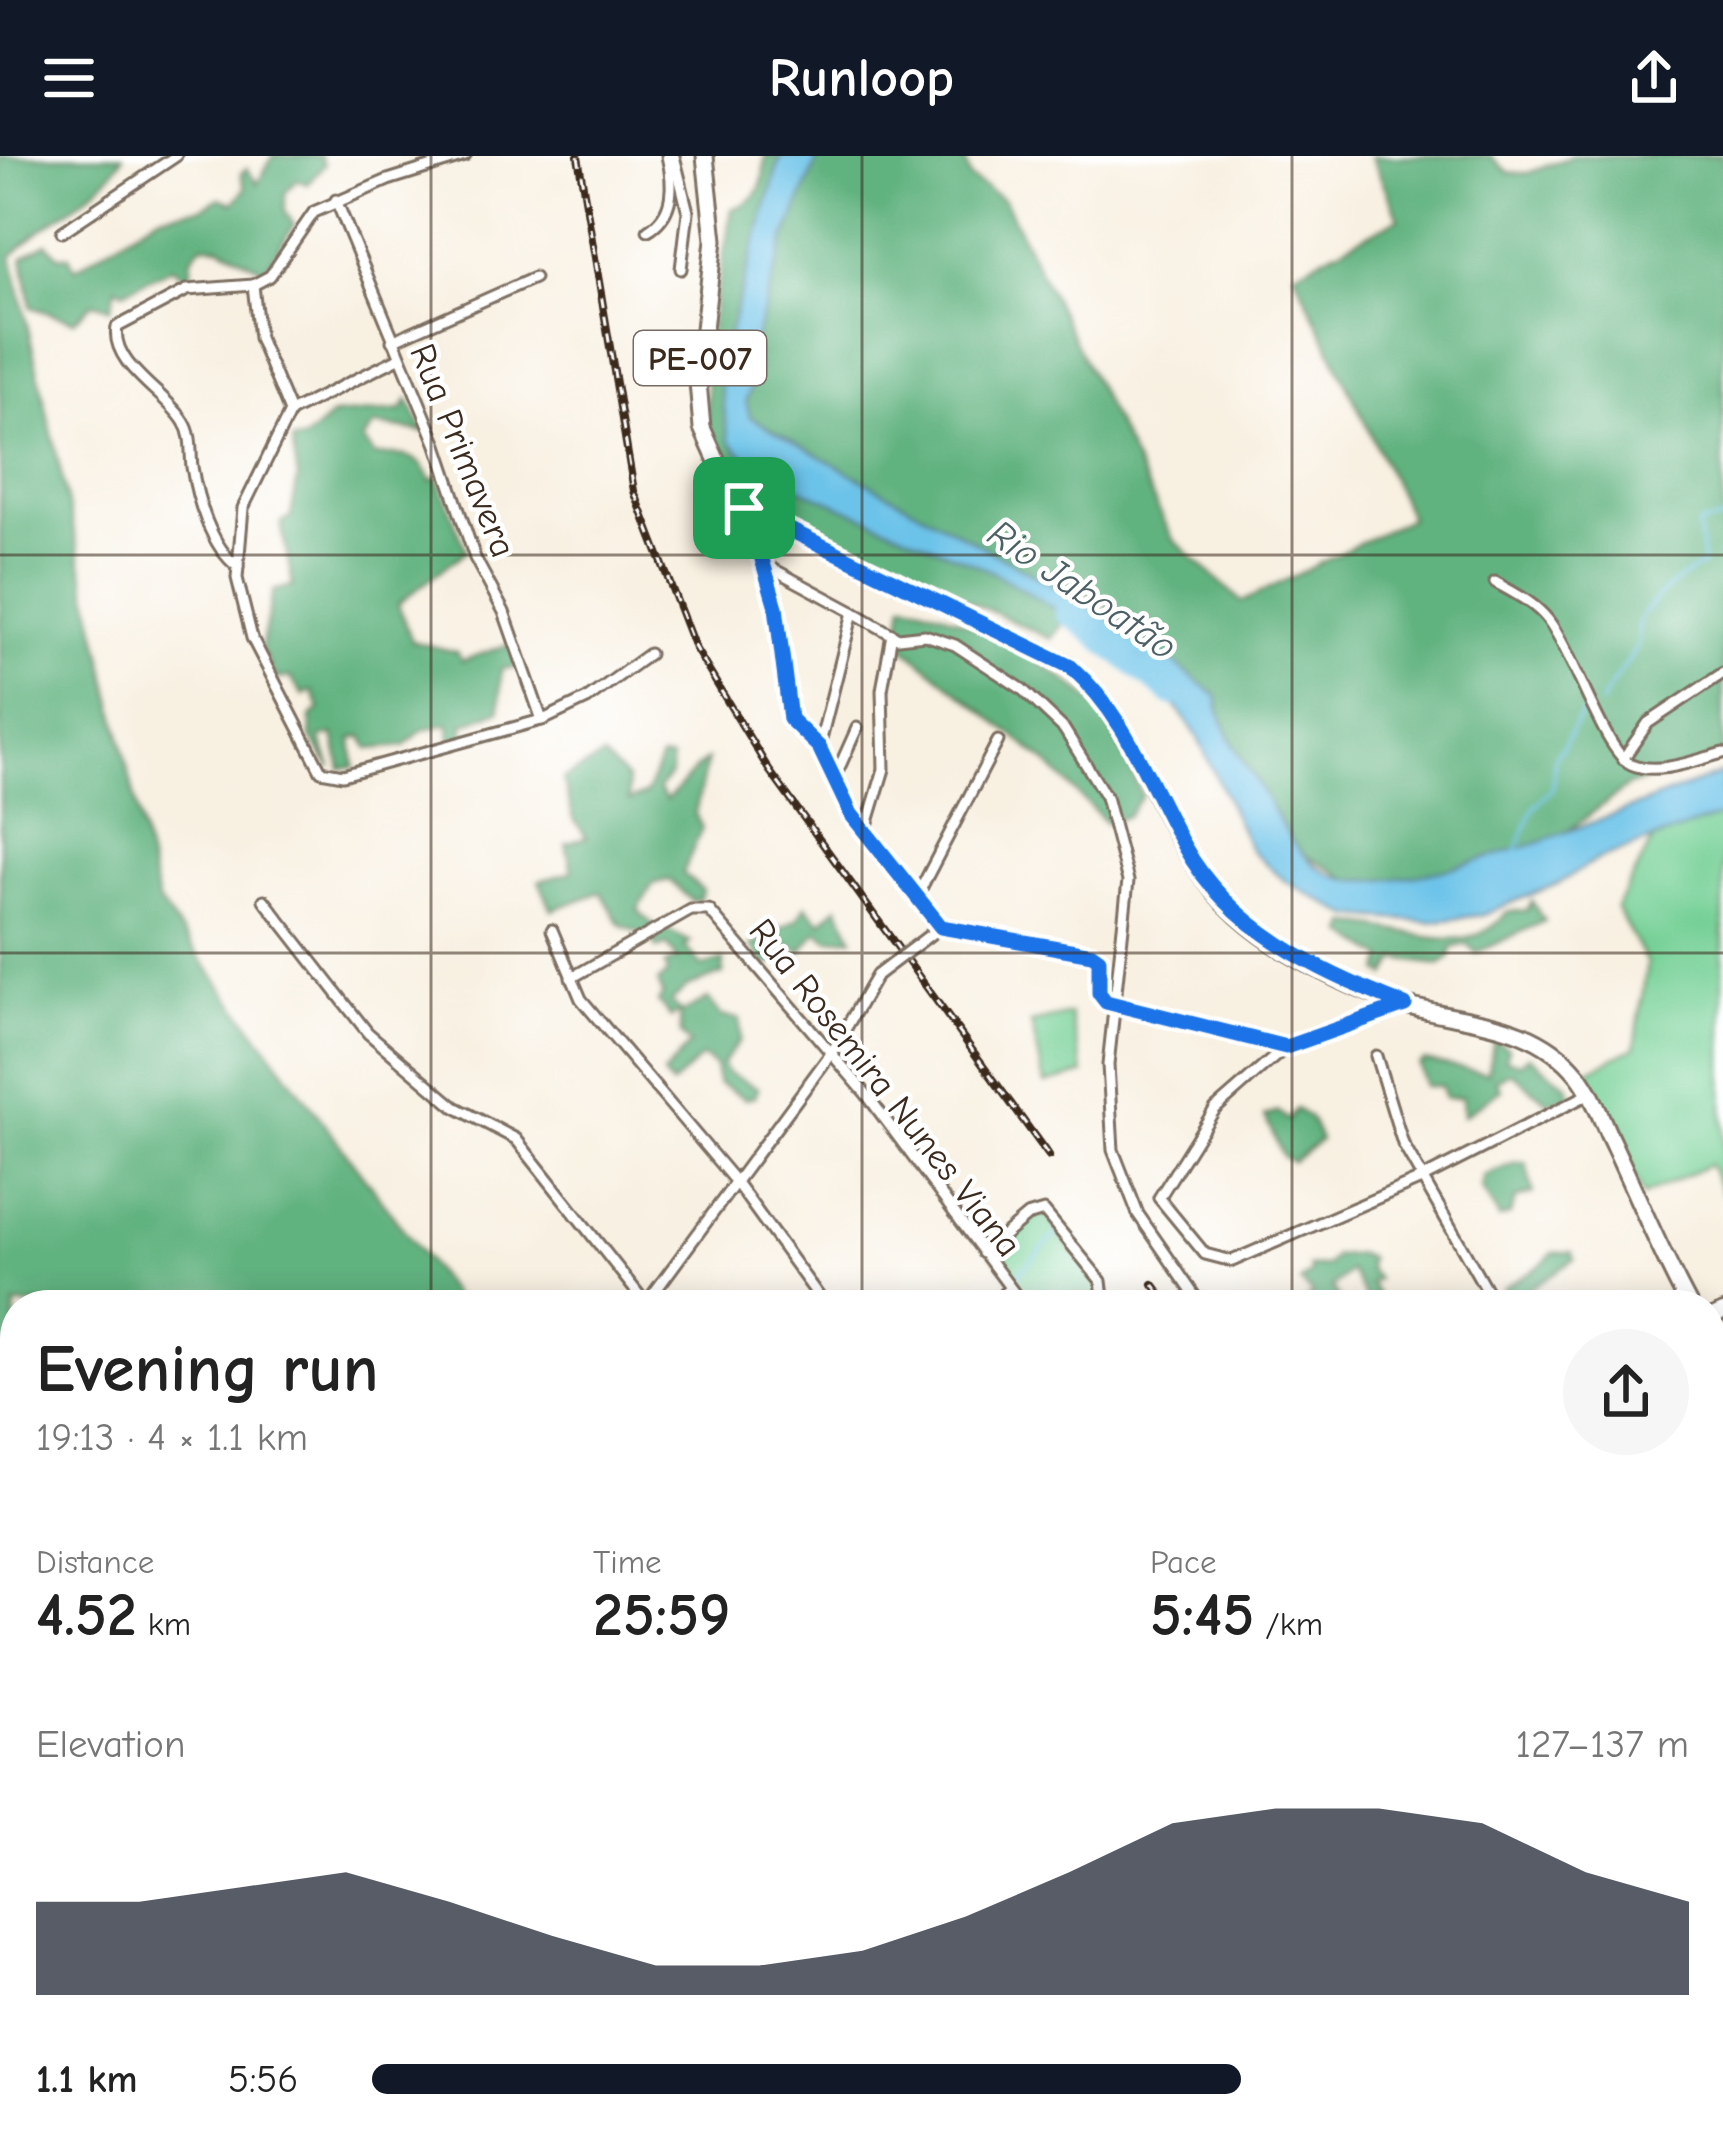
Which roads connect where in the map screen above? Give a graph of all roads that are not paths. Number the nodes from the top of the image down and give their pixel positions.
1 (176, 156) edge
2 (464, 156) edge
3 (670, 156) edge
4 (705, 156) edge
5 (336, 200) junction
6 (648, 230) dead end
7 (62, 232) dead end
8 (681, 269) dead end
9 (534, 278) dead end
10 (253, 285) junction
11 (392, 341) junction
12 (399, 358) junction
13 (290, 412) junction
14 (744, 498) junction
15 (764, 564) junction
16 (238, 567) junction
17 (1495, 582) dead end
18 (853, 612) junction
19 (892, 634) junction
20 (649, 654) dead end
21 (1723, 673) edge
22 (542, 720) junction
23 (856, 728) dead end
24 (998, 741) dead end
25 (819, 747) junction
26 (1723, 753) edge
27 (1623, 759) junction
28 (836, 777) junction
29 (865, 832) junction
30 (917, 896) junction
31 (264, 900) dead end
32 (938, 929) junction
33 (552, 930) dead end
34 (571, 978) junction
35 (1405, 1005) junction
36 (1116, 1006) junction
37 (1286, 1047) junction
38 (832, 1052) junction
39 (1376, 1055) dead end
40 (1589, 1094) junction
41 (1421, 1179) junction
42 (735, 1181) junction
43 (1167, 1215) junction
44 (1148, 1231) junction
45 (983, 1253) junction
46 (1010, 1288) edge
47 (634, 1290) edge
48 (657, 1290) edge
49 (814, 1290) edge
50 (1102, 1290) edge
51 (1190, 1290) edge
52 (1486, 1290) edge
53 (1676, 1290) edge

1 - 7 street
2 - 5 street
3 - 6 street
3 - 8 street
4 - 14 main road, PE-007
5 - 10 street
5 - 11 street, Rua Primavera
9 - 11 street
10 - 13 street
10 - 16 street
11 - 12 street, Rua Primavera
12 - 13 street
12 - 22 street, Rua Primavera
13 - 16 street
14 - 15 street
14 - 35 main road, PE-007
15 - 18 street
15 - 25 street
16 - 22 street
17 - 27 street
18 - 19 street
18 - 25 street
19 - 29 street
19 - 36 street
20 - 22 street
21 - 27 street
23 - 28 street
24 - 30 street
25 - 28 street
26 - 27 street
28 - 29 street
29 - 30 street
30 - 32 street
31 - 47 street
32 - 36 street
32 - 38 street, bridge
33 - 34 street
34 - 38 street, Rua Rosemira Nunes Viana
34 - 42 street
35 - 37 street
35 - 40 main road, PE-007
36 - 37 street
36 - 44 street
37 - 43 street
38 - 42 street
38 - 45 street, Rua Rosemira Nunes Viana
39 - 41 street
40 - 41 street
40 - 53 main road, PE-007
41 - 43 street
41 - 52 street
42 - 48 street
42 - 49 street
43 - 44 street
44 - 51 street
45 - 46 street, Rua Rosemira Nunes Viana
45 - 50 street

